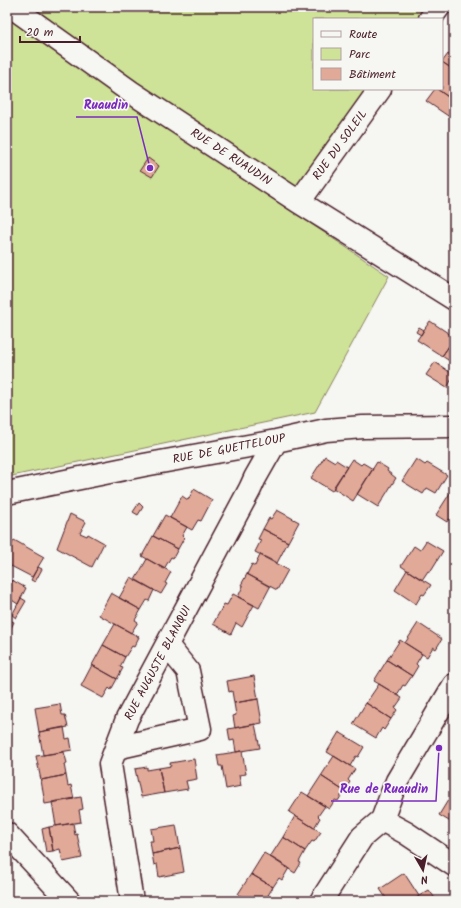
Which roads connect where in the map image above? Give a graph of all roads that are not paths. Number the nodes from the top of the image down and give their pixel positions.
1 (12, 7) edge
2 (439, 7) edge
3 (444, 7) edge
4 (454, 14) edge
5 (431, 18) edge
6 (379, 90) edge
7 (299, 202) junction
8 (454, 300) edge
9 (454, 426) edge
10 (276, 441) junction
11 (7, 493) edge
12 (167, 645) junction
13 (454, 685) edge
14 (116, 748) junction
15 (382, 820) junction
16 (7, 834) edge
17 (454, 865) edge
18 (69, 901) edge
19 (132, 901) edge
20 (321, 901) edge

1 - 7 street, RUE DE RUAUDIN
2 - 5 street
3 - 4 street
6 - 7 street, RUE DU SOLEIL
7 - 8 street, RUE DE RUAUDIN
9 - 10 street, RUE DE GUETTELOUP
10 - 11 street, RUE DE GUETTELOUP
10 - 12 street, RUE AUGUSTE BLANQUI
12 - 14 street, RUE AUGUSTE BLANQUI
12 - 14 street
13 - 15 street
14 - 19 street, RUE AUGUSTE BLANQUI
15 - 17 street
15 - 20 street
16 - 18 street

